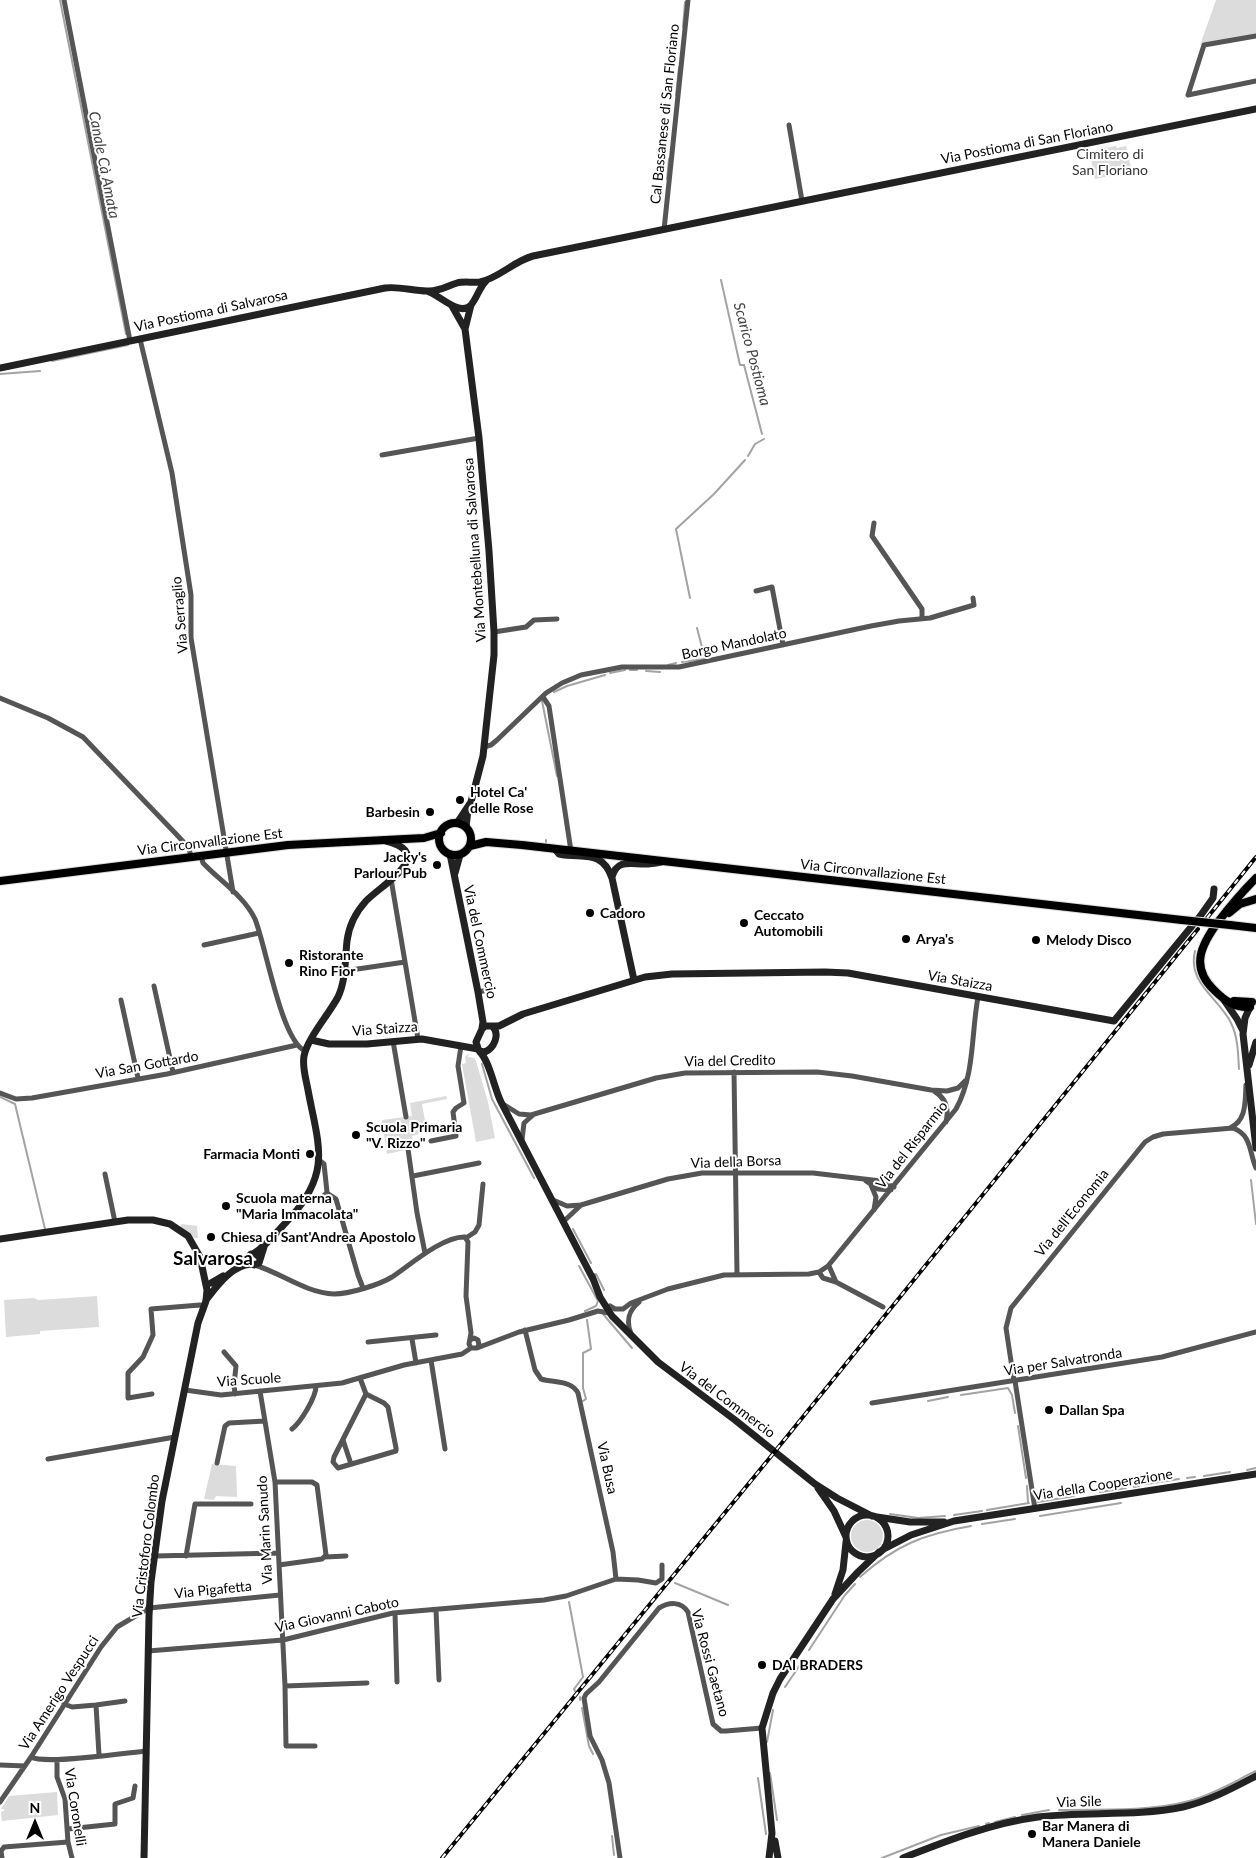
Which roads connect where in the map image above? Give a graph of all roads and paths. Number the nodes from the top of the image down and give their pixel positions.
1 (64, 0) edge
2 (688, 0) edge
3 (1256, 36) edge
4 (1256, 82) edge
5 (1256, 109) edge
6 (789, 125) dead end
7 (802, 201) junction
8 (664, 230) junction
9 (488, 279) junction
10 (465, 283) junction
11 (451, 287) junction
12 (428, 292) junction
13 (473, 301) junction
14 (451, 305) junction
15 (465, 329) junction
16 (140, 339) junction
17 (130, 341) junction
18 (0, 368) edge
19 (479, 438) junction
20 (382, 456) dead end
21 (874, 523) dead end
22 (756, 592) dead end
23 (973, 598) dead end
24 (922, 618) junction
25 (558, 619) dead end
26 (494, 632) junction
27 (784, 645) junction
28 (543, 697) junction
29 (0, 698) edge
30 (484, 747) junction
31 (469, 808) junction
32 (457, 824) junction
33 (468, 830) junction
34 (441, 832) junction
35 (424, 838) junction
36 (378, 839) junction
37 (440, 842) junction
38 (486, 842) junction
39 (470, 846) junction
40 (555, 849) junction
41 (571, 850) junction
42 (226, 852) junction
43 (450, 854) junction
44 (460, 855) junction
45 (201, 856) junction
46 (191, 857) junction
47 (665, 861) junction
48 (454, 876) junction
49 (612, 878) junction
50 (1256, 878) edge
51 (392, 879) junction
52 (0, 881) edge
53 (1214, 889) dead end
54 (233, 892) junction
55 (1256, 899) edge
56 (1220, 920) junction
57 (1256, 930) edge
58 (259, 933) junction
59 (204, 945) dead end
60 (405, 962) junction
61 (344, 971) junction
62 (634, 980) junction
63 (154, 986) dead end
64 (493, 989) dead end
65 (478, 992) junction
66 (978, 997) junction
67 (1223, 998) junction
68 (122, 1000) dead end
69 (1254, 1004) edge
70 (482, 1013) junction
71 (503, 1024) junction
72 (492, 1026) junction
73 (482, 1028) junction
74 (1243, 1034) junction
75 (497, 1035) junction
76 (478, 1037) junction
77 (418, 1039) junction
78 (311, 1040) junction
79 (393, 1041) junction
80 (1256, 1042) edge
81 (297, 1045) junction
82 (461, 1046) junction
83 (479, 1050) junction
84 (490, 1050) junction
85 (305, 1051) junction
86 (488, 1068) junction
87 (1248, 1071) junction
88 (173, 1072) junction
89 (734, 1072) junction
90 (138, 1078) junction
91 (968, 1078) junction
92 (931, 1090) junction
93 (947, 1091) junction
94 (0, 1093) edge
95 (944, 1100) junction
96 (960, 1101) junction
97 (500, 1102) junction
98 (521, 1114) junction
99 (534, 1115) junction
100 (406, 1117) dead end
101 (527, 1120) junction
102 (510, 1122) junction
103 (945, 1123) junction
104 (1229, 1128) junction
105 (431, 1141) dead end
106 (523, 1146) junction
107 (1256, 1148) edge
108 (408, 1149) dead end
109 (319, 1160) junction
110 (479, 1163) dead end
111 (1256, 1168) edge
112 (735, 1173) junction
113 (105, 1174) dead end
114 (413, 1176) junction
115 (863, 1180) junction
116 (483, 1184) dead end
117 (871, 1184) junction
118 (892, 1188) junction
119 (327, 1194) junction
120 (550, 1198) junction
121 (305, 1200) junction
122 (583, 1204) junction
123 (571, 1206) junction
124 (873, 1213) junction
125 (561, 1219) junction
126 (115, 1222) junction
127 (466, 1238) junction
128 (0, 1239) edge
129 (425, 1253) junction
130 (254, 1259) junction
131 (829, 1266) junction
132 (270, 1271) junction
133 (819, 1272) junction
134 (737, 1274) junction
135 (592, 1276) junction
136 (838, 1284) junction
137 (211, 1287) junction
138 (363, 1288) junction
139 (644, 1299) junction
140 (602, 1302) junction
141 (205, 1303) junction
142 (883, 1307) dead end
143 (610, 1310) junction
144 (593, 1313) junction
145 (525, 1330) junction
146 (1256, 1332) edge
147 (630, 1335) junction
148 (436, 1336) dead end
149 (412, 1339) junction
150 (475, 1340) junction
151 (496, 1340) junction
152 (368, 1342) dead end
153 (474, 1348) junction
154 (224, 1352) dead end
155 (433, 1359) junction
156 (416, 1363) junction
157 (360, 1378) junction
158 (1014, 1381) junction
159 (316, 1386) junction
160 (185, 1390) junction
161 (260, 1391) junction
162 (152, 1394) dead end
163 (235, 1394) junction
164 (366, 1394) junction
165 (872, 1403) dead end
166 (265, 1421) junction
167 (292, 1429) dead end
168 (175, 1437) junction
169 (343, 1440) junction
170 (446, 1449) dead end
171 (48, 1459) dead end
172 (217, 1463) dead end
173 (351, 1464) junction
174 (1256, 1474) edge
175 (275, 1482) junction
176 (814, 1484) junction
177 (250, 1504) dead end
178 (1035, 1509) junction
179 (873, 1516) junction
180 (954, 1521) junction
181 (846, 1538) junction
182 (880, 1551) junction
183 (278, 1553) junction
184 (155, 1556) junction
185 (186, 1556) junction
186 (346, 1556) dead end
187 (325, 1557) junction
188 (279, 1564) junction
189 (662, 1565) dead end
190 (616, 1579) junction
191 (280, 1595) junction
192 (833, 1599) junction
193 (149, 1608) junction
194 (436, 1610) junction
195 (395, 1613) junction
196 (283, 1640) junction
197 (148, 1651) junction
198 (439, 1680) dead end
199 (397, 1682) dead end
200 (367, 1683) dead end
201 (285, 1686) junction
202 (125, 1701) dead end
203 (64, 1704) junction
204 (96, 1705) junction
205 (762, 1728) junction
206 (315, 1746) dead end
207 (146, 1751) junction
208 (99, 1755) junction
209 (31, 1757) junction
210 (57, 1760) junction
211 (0, 1765) edge
212 (25, 1766) junction
213 (1256, 1776) edge
214 (135, 1786) dead end
215 (0, 1802) edge
216 (68, 1829) junction
217 (772, 1833) junction
218 (68, 1842) junction
219 (2, 1858) edge
220 (72, 1858) edge
221 (144, 1858) edge
222 (620, 1858) edge
223 (769, 1858) edge
224 (778, 1858) edge
225 (904, 1858) edge

1 - 17 street
2 - 8 street, Cal Bassanese di San Floriano
3 - 4 street
5 - 7 street, Via Postioma di San Floriano
6 - 7 street
7 - 8 street, Via Postioma di San Floriano
8 - 9 street, Via Postioma di Salvarosa
9 - 10 street, Via Postioma di Salvarosa
9 - 13 street, Via Postioma di Salvarosa
10 - 11 street, Via Postioma di Salvarosa
10 - 13 street
11 - 12 street, Via Postioma di Salvarosa
11 - 14 street
12 - 14 street, Via Postioma di Salvarosa
12 - 16 street, Via Postioma di Salvarosa
13 - 14 street
13 - 15 street, Via Montebelluna di Salvarosa
14 - 15 street, Via Montebelluna di Salvarosa
15 - 19 street, Via Montebelluna di Salvarosa
16 - 17 street, Via Postioma di Salvarosa
16 - 42 street, Via Serraglio
17 - 18 street, Via Postioma di Salvarosa
19 - 20 street, Via Montebelluna di Salvarosa
19 - 26 street, Via Montebelluna di Salvarosa
21 - 24 street
22 - 27 street
23 - 24 street, Borgo Mandolato
24 - 27 street, Borgo Mandolato
25 - 26 street
26 - 30 street, Via Montebelluna di Salvarosa
27 - 28 street, Borgo Mandolato
28 - 30 street, Borgo Mandolato
28 - 41 street
29 - 46 street
30 - 31 street, Via Montebelluna di Salvarosa
31 - 32 street
31 - 33 street
32 - 33 main road
32 - 34 main road
33 - 38 main road
33 - 39 main road
34 - 35 main road
34 - 37 main road
35 - 36 main road, Via Circonvallazione Est
35 - 37 main road
36 - 42 main road, Via Circonvallazione Est
36 - 51 street
37 - 43 main road
38 - 39 main road
38 - 40 main road, Via Circonvallazione Est
39 - 44 main road
40 - 41 main road, Via Circonvallazione Est
40 - 49 street
41 - 47 main road, Via Circonvallazione Est
42 - 45 main road, Via Circonvallazione Est
42 - 54 street, Via Serraglio
43 - 44 main road
43 - 48 street, Via del Commercio
44 - 48 street
45 - 46 main road, Via Circonvallazione Est
45 - 54 street
46 - 52 main road, Via Circonvallazione Est
47 - 49 street
47 - 57 main road, Via Circonvallazione Est, bridge
48 - 65 street, Via del Commercio
49 - 62 street
50 - 56 main road
51 - 60 street
51 - 61 street
53 - 66 street, Via Staizza
54 - 58 street
55 - 56 main road
56 - 67 main road
58 - 59 street
58 - 81 street
60 - 61 street
60 - 77 street
61 - 78 street
62 - 66 street, Via Staizza
62 - 71 street, Via Staizza
63 - 88 street
64 - 65 street
65 - 70 street, Via del Commercio
66 - 91 street, Via del Risparmio
67 - 69 main road
67 - 74 street
68 - 90 street
69 - 74 street
70 - 72 street, Via del Commercio
70 - 73 street, Via del Commercio
71 - 72 street, Via Staizza
71 - 75 street
72 - 73 street
72 - 75 street
73 - 76 street
74 - 87 street
75 - 84 street
76 - 82 street
76 - 83 street
77 - 79 street, Via Staizza
77 - 82 street, Via Staizza
78 - 79 street, Via Staizza
78 - 85 street
79 - 100 street
80 - 87 street
81 - 85 street
81 - 88 street, Via San Gottardo
82 - 83 street, Via Staizza
82 - 105 street
83 - 84 street
83 - 86 street, Via del Commercio
84 - 86 street, Via del Commercio
85 - 109 street
86 - 97 street, Via del Commercio
87 - 104 street
87 - 107 street
88 - 90 street, Via San Gottardo
89 - 92 street, Via del Credito
89 - 99 street, Via del Credito
89 - 112 street
90 - 94 street, Via San Gottardo
91 - 93 street
91 - 96 street, Via del Risparmio
92 - 93 street, Via del Credito
92 - 95 street, Via del Credito
93 - 96 street
95 - 96 street
95 - 103 street
96 - 103 street, Via del Risparmio
97 - 98 street, Via del Credito
97 - 102 street, Via del Commercio
98 - 99 street, Via del Credito
98 - 102 street
99 - 101 street, Via del Credito
101 - 102 street, Via del Credito
101 - 106 street
102 - 106 street, Via del Commercio
103 - 118 street, Via del Risparmio
104 - 111 street
104 - 158 street, Via dell'Economia
106 - 120 street, Via del Commercio
108 - 114 street
109 - 119 street
109 - 121 street
110 - 114 street
112 - 115 street, Via della Borsa
112 - 122 street, Via della Borsa
112 - 134 street
113 - 126 street
114 - 129 street
115 - 117 street, Via della Borsa
115 - 118 street, Via della Borsa
116 - 127 street
117 - 118 street, Via della Borsa
117 - 124 street
118 - 124 street, Via del Risparmio
119 - 121 street
119 - 138 street
120 - 123 street
120 - 125 street, Via del Commercio
121 - 130 street
122 - 123 street, Via della Borsa
122 - 125 street, Via della Borsa
123 - 125 street
124 - 131 street, Via del Risparmio
125 - 135 street, Via del Commercio
126 - 128 street
126 - 137 street
127 - 129 street
127 - 150 street
129 - 138 street
130 - 132 street
130 - 132 street
130 - 137 street
131 - 133 street
131 - 136 street
132 - 138 street
133 - 134 street
133 - 136 street
134 - 139 street
135 - 140 street, Via del Commercio
135 - 143 street, Via del Commercio
136 - 142 street
137 - 141 street, Via Cristoforo Colombo
139 - 143 street
139 - 147 street
140 - 143 street, Via del Commercio
140 - 144 street
141 - 160 street, Via Cristoforo Colombo
141 - 162 street
143 - 144 street
143 - 147 street, Via del Commercio
144 - 145 street
145 - 151 street, Via Scuole
145 - 190 street, Via Busa
146 - 158 street, Via per Salvatronda
147 - 176 street, Via del Commercio
148 - 149 street
149 - 152 street
149 - 156 street
150 - 151 street, Via Scuole
150 - 153 street
150 - 153 street
151 - 153 street, Via Scuole
153 - 155 street, Via Scuole
154 - 163 street
155 - 156 street, Via Scuole
155 - 170 street
156 - 157 street, Via Scuole
157 - 159 street, Via Scuole
157 - 164 street
158 - 165 street, Via per Salvatronda
158 - 178 street, Via dell'Economia
159 - 161 street, Via Scuole
159 - 167 street
160 - 163 street, Via Scuole
160 - 168 street, Via Cristoforo Colombo
161 - 163 street, Via Scuole
161 - 166 street, Via Marin Sanudo
164 - 169 street
164 - 173 street
166 - 172 street
166 - 175 street, Via Marin Sanudo
168 - 171 street
168 - 184 street, Via Cristoforo Colombo
169 - 173 street
169 - 173 street
174 - 178 street, Via della Cooperazione
175 - 183 street, Via Marin Sanudo
175 - 187 street
176 - 179 street, Via del Commercio
176 - 181 street, Via del Commercio
177 - 185 street
178 - 180 street, Via della Cooperazione
179 - 180 street, Via della Cooperazione
179 - 181 street
179 - 182 street
180 - 182 street, Via della Cooperazione
181 - 182 street
181 - 192 street, Via della Cooperazione
182 - 192 street, Via della Cooperazione
183 - 185 street
183 - 188 street, Via Marin Sanudo
184 - 185 street
184 - 193 street, Via Cristoforo Colombo
186 - 187 street
187 - 188 street
188 - 191 street, Via Marin Sanudo
189 - 190 street
190 - 194 street, Via Giovanni Caboto
191 - 193 street, Via Pigafetta
191 - 196 street, Via Marin Sanudo
192 - 205 street, Via della Cooperazione
193 - 197 street, Via Cristoforo Colombo
193 - 203 street, Via Amerigo Vespucci
194 - 195 street, Via Giovanni Caboto
194 - 198 street
195 - 196 street, Via Giovanni Caboto
195 - 199 street
196 - 197 street, Via Giovanni Caboto
196 - 201 street, Via Marin Sanudo
197 - 207 street, Via Cristoforo Colombo
200 - 201 street
201 - 206 street, Via Marin Sanudo
202 - 204 street
203 - 204 street
203 - 209 street, Via Amerigo Vespucci
204 - 208 street
205 - 217 street, Via della Cooperazione
205 - 222 street, Via Rossi Gaetano
207 - 208 street
207 - 221 street, Via Cristoforo Colombo
208 - 210 street
209 - 210 street
209 - 212 street, Via Amerigo Vespucci
210 - 216 street, Via Coronelli
211 - 212 street
212 - 215 street, Via Amerigo Vespucci
213 - 225 street, Via Sile
214 - 216 street
216 - 218 street, Via Coronelli
217 - 223 street, Via della Cooperazione
217 - 224 street, Via della Cooperazione
218 - 219 street
218 - 220 street, Via Coronelli

